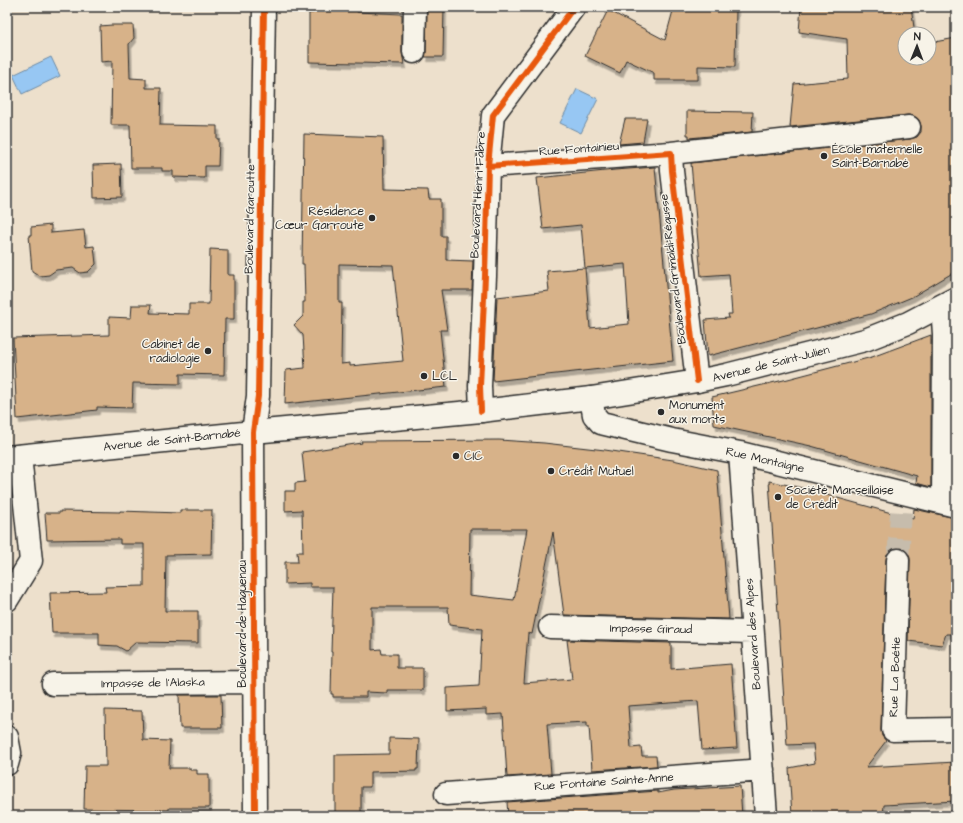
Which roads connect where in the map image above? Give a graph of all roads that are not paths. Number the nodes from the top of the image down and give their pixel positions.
1 (264, 7) edge
2 (415, 7) edge
3 (574, 7) edge
4 (414, 52) dead end
5 (909, 128) dead end
6 (671, 153) junction
7 (488, 166) junction
8 (949, 302) edge
9 (697, 382) junction
10 (590, 398) junction
11 (481, 410) junction
12 (253, 432) junction
13 (740, 453) junction
14 (14, 456) edge
15 (949, 504) edge
16 (898, 560) tunnel mouth
17 (7, 600) edge
18 (550, 627) dead end
19 (752, 632) junction
20 (254, 682) junction
21 (53, 684) dead end
22 (956, 729) edge
23 (7, 737) edge
24 (7, 764) edge
25 (763, 770) junction
26 (446, 794) dead end
27 (255, 816) edge
28 (766, 816) edge

1 - 12 street, Boulevard Garoutte
2 - 4 street
3 - 7 street, Boulevard Henri Fabre
5 - 6 street, Rue Fontainieu
6 - 7 street, Rue Fontainieu
6 - 9 street, Boulevard Grimaldi-Régusse
7 - 11 street, Boulevard Henri Fabre
8 - 9 street, Avenue de Saint-Julien
8 - 15 street
9 - 10 street, Avenue de Saint-Julien
10 - 11 street, Avenue de Saint-Julien
10 - 13 street, Rue Montaigne
11 - 12 street, Avenue de Saint-Barnabé
12 - 14 street, Avenue de Saint-Barnabé
12 - 20 street, Boulevard de Haguenau
13 - 15 street, Rue Montaigne
13 - 19 street, Boulevard des Alpes
14 - 17 street
16 - 22 street, Rue La Boétie
18 - 19 street, Impasse Giraud
19 - 25 street, Boulevard des Alpes
20 - 21 street, Impasse de l'Alaska
20 - 27 street, Boulevard de Haguenau
23 - 24 street
25 - 26 street, Rue Fontaine Sainte-Anne
25 - 28 street, Boulevard des Alpes

